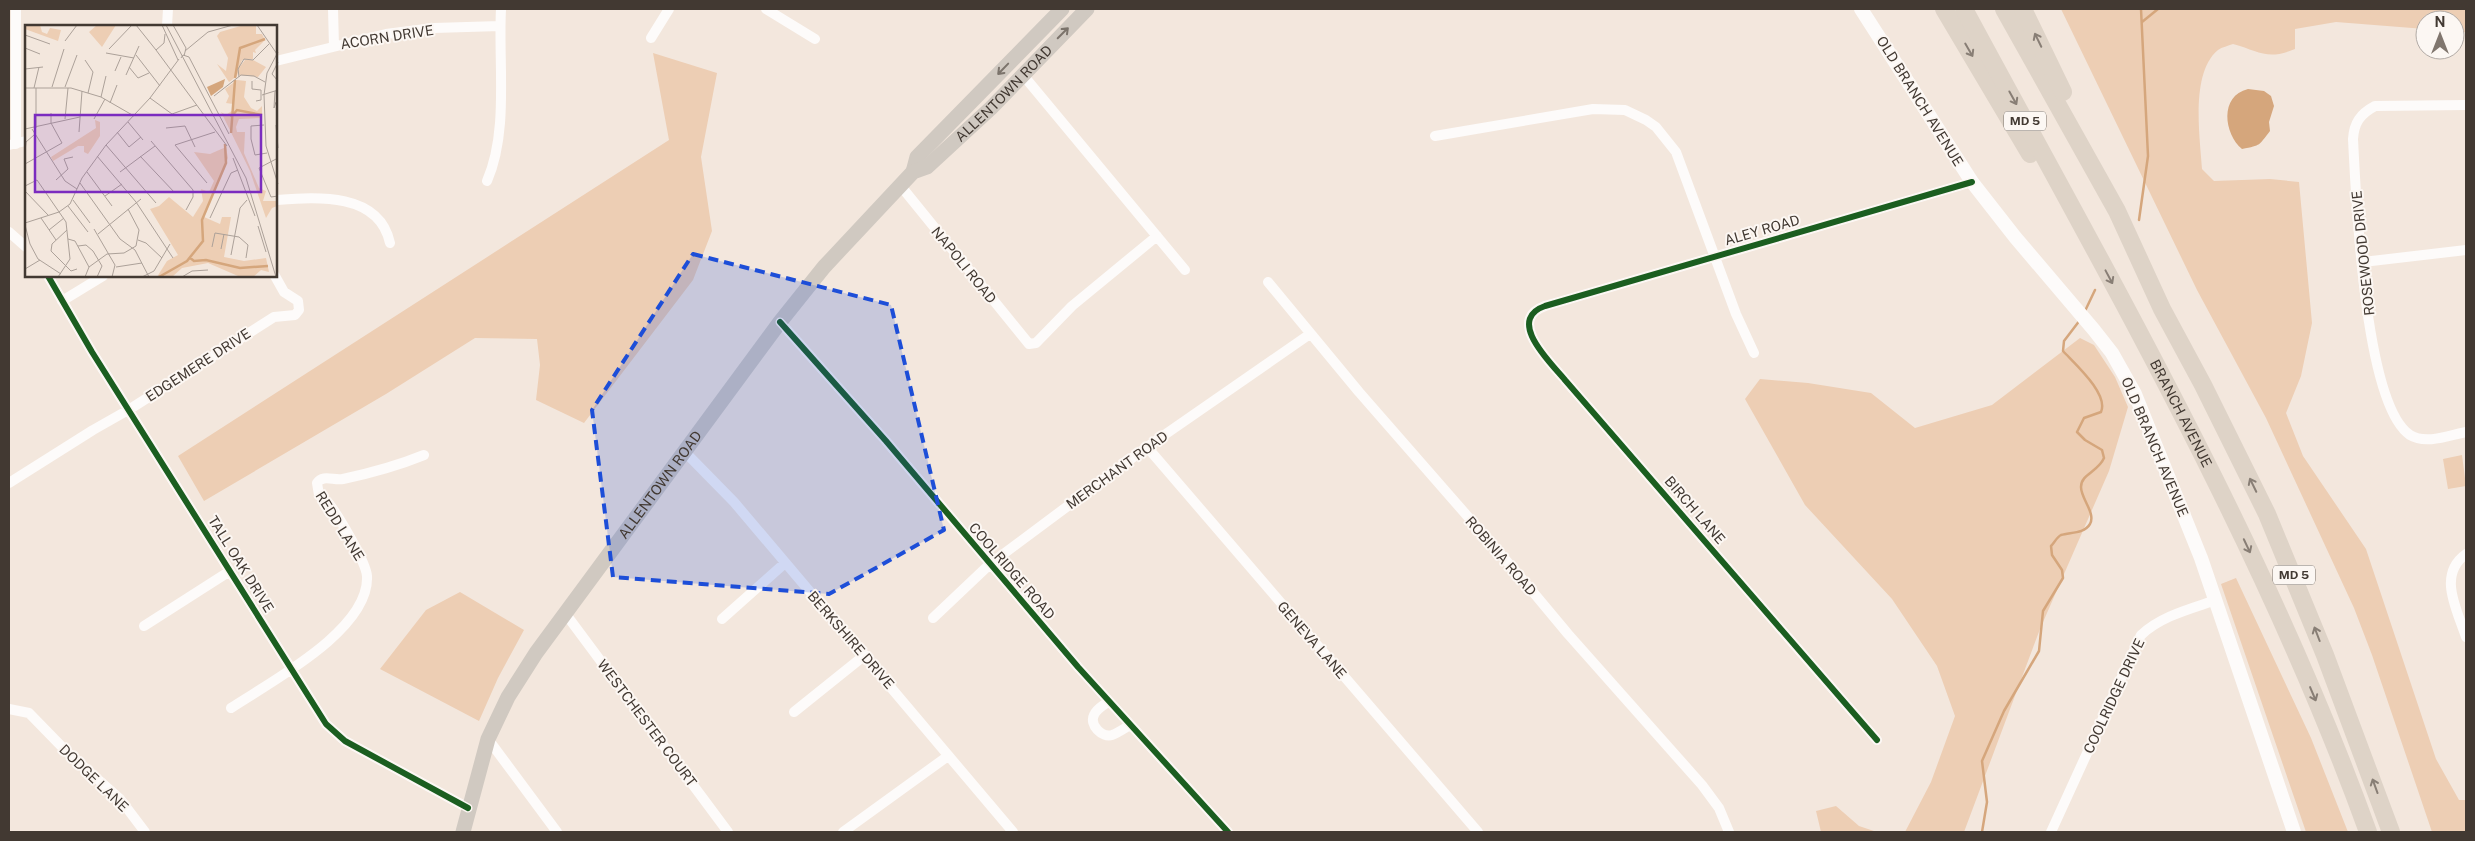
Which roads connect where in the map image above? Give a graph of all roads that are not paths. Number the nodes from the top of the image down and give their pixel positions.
1 (16, 9) edge
2 (168, 9) edge
3 (333, 9) edge
4 (501, 9) edge
5 (669, 9) edge
6 (766, 9) edge
7 (1062, 9) edge
8 (1087, 9) edge
9 (1861, 9) edge
10 (1944, 9) edge
11 (1964, 9) edge
12 (2004, 9) edge
13 (2023, 9) edge
14 (167, 25) edge
15 (500, 26) junction
16 (651, 38) dead end
17 (815, 40) dead end
18 (334, 46) junction
19 (278, 60) edge
20 (1023, 75) junction
21 (2466, 105) edge
22 (1435, 136) dead end
23 (17, 143) edge
24 (913, 172) junction
25 (487, 182) dead end
26 (1972, 182) junction
27 (900, 185) junction
28 (278, 200) edge
29 (2117, 211) junction
30 (9, 232) edge
31 (2086, 234) junction
32 (1157, 236) junction
33 (390, 243) dead end
34 (25, 246) edge
35 (2466, 250) edge
36 (1715, 257) junction
37 (2363, 262) junction
38 (1185, 270) dead end
39 (49, 278) edge
40 (100, 278) edge
41 (276, 278) edge
42 (1268, 282) dead end
43 (62, 300) junction
44 (1560, 302) joint
45 (780, 322) junction
46 (1310, 334) junction
47 (1754, 353) dead end
48 (130, 409) junction
49 (2466, 432) edge
50 (1147, 447) junction
51 (685, 452) junction
52 (424, 455) dead end
53 (9, 483) edge
54 (2466, 554) edge
55 (785, 563) junction
56 (990, 564) junction
57 (230, 571) junction
58 (2216, 600) junction
59 (565, 613) junction
60 (933, 618) dead end
61 (722, 619) dead end
62 (144, 626) dead end
63 (2466, 637) edge
64 (865, 655) junction
65 (290, 668) junction
66 (1109, 701) junction
67 (231, 708) dead end
68 (9, 710) edge
69 (794, 712) dead end
70 (1130, 725) junction
71 (488, 739) junction
72 (1877, 740) dead end
73 (948, 756) junction
74 (468, 808) junction
75 (145, 832) edge
76 (462, 832) edge
77 (557, 832) edge
78 (728, 832) edge
79 (843, 832) edge
80 (1013, 832) edge
81 (1228, 832) edge
82 (1478, 832) edge
83 (1729, 832) edge
84 (2051, 832) edge
85 (2294, 832) edge
86 (2368, 832) edge
87 (2390, 832) edge

1 - 23 street
2 - 14 street
3 - 18 street
4 - 15 street
5 - 16 street
6 - 17 street
7 -> 24 main road, ALLENTOWN ROAD
20 -> 8 main road, ALLENTOWN ROAD
9 - 26 main road, OLD BRANCH AVENUE
10 -> 31 highway
11 -> 31 highway, BRANCH AVENUE / MD 5
12 - 29 highway, MD 5
29 -> 13 highway
15 - 18 street, ACORN DRIVE
15 - 25 street
18 - 19 street, ACORN DRIVE
20 - 24 main road, ALLENTOWN ROAD
20 - 32 street
21 - 37 street, ROSEWOOD DRIVE
22 - 36 street
24 - 27 main road, ALLENTOWN ROAD
26 - 36 street, ALEY ROAD
26 - 58 main road, OLD BRANCH AVENUE
27 - 32 street, NAPOLI ROAD
27 - 45 main road, ALLENTOWN ROAD
28 - 33 street
87 -> 29 highway, MD 5
30 - 34 street
31 -> 86 highway, BRANCH AVENUE / MD 5
32 - 38 street
35 - 37 street
36 - 44 street, ALEY ROAD
36 - 47 street
37 - 49 street, ROSEWOOD DRIVE
39 - 43 street, TALL OAK DRIVE
40 - 43 street
41 - 48 street, EDGEMERE DRIVE
42 - 46 street, ROBINIA ROAD
43 - 48 street, TALL OAK DRIVE
44 - 72 street, BIRCH LANE
45 - 51 main road, ALLENTOWN ROAD
45 - 56 street, COOLRIDGE ROAD
46 - 50 street, MERCHANT ROAD
46 - 83 street, ROBINIA ROAD
48 - 53 street, EDGEMERE DRIVE
48 - 57 street, TALL OAK DRIVE
50 - 56 street, MERCHANT ROAD
50 - 82 street, GENEVA LANE
51 - 55 street, BERKSHIRE DRIVE
51 - 59 main road, ALLENTOWN ROAD
52 - 65 street, REDD LANE
54 - 63 street
55 - 61 street
55 - 64 street, BERKSHIRE DRIVE
56 - 60 street, MERCHANT ROAD
56 - 66 street, COOLRIDGE ROAD
57 - 62 street
57 - 65 street, TALL OAK DRIVE
58 - 84 street, COOLRIDGE DRIVE
58 - 85 main road, OLD BRANCH AVENUE
59 - 71 main road, ALLENTOWN ROAD
59 - 78 street, WESTCHESTER COURT
64 - 69 street
64 - 73 street, BERKSHIRE DRIVE
65 - 67 street, REDD LANE
65 - 74 street, TALL OAK DRIVE
66 - 70 street, COOLRIDGE ROAD
66 - 70 street
68 - 75 street, DODGE LANE
70 - 81 street, COOLRIDGE ROAD
71 - 74 main road, ALLENTOWN ROAD
71 - 77 street
73 - 79 street
73 - 80 street, BERKSHIRE DRIVE
74 - 76 main road, ALLENTOWN ROAD

